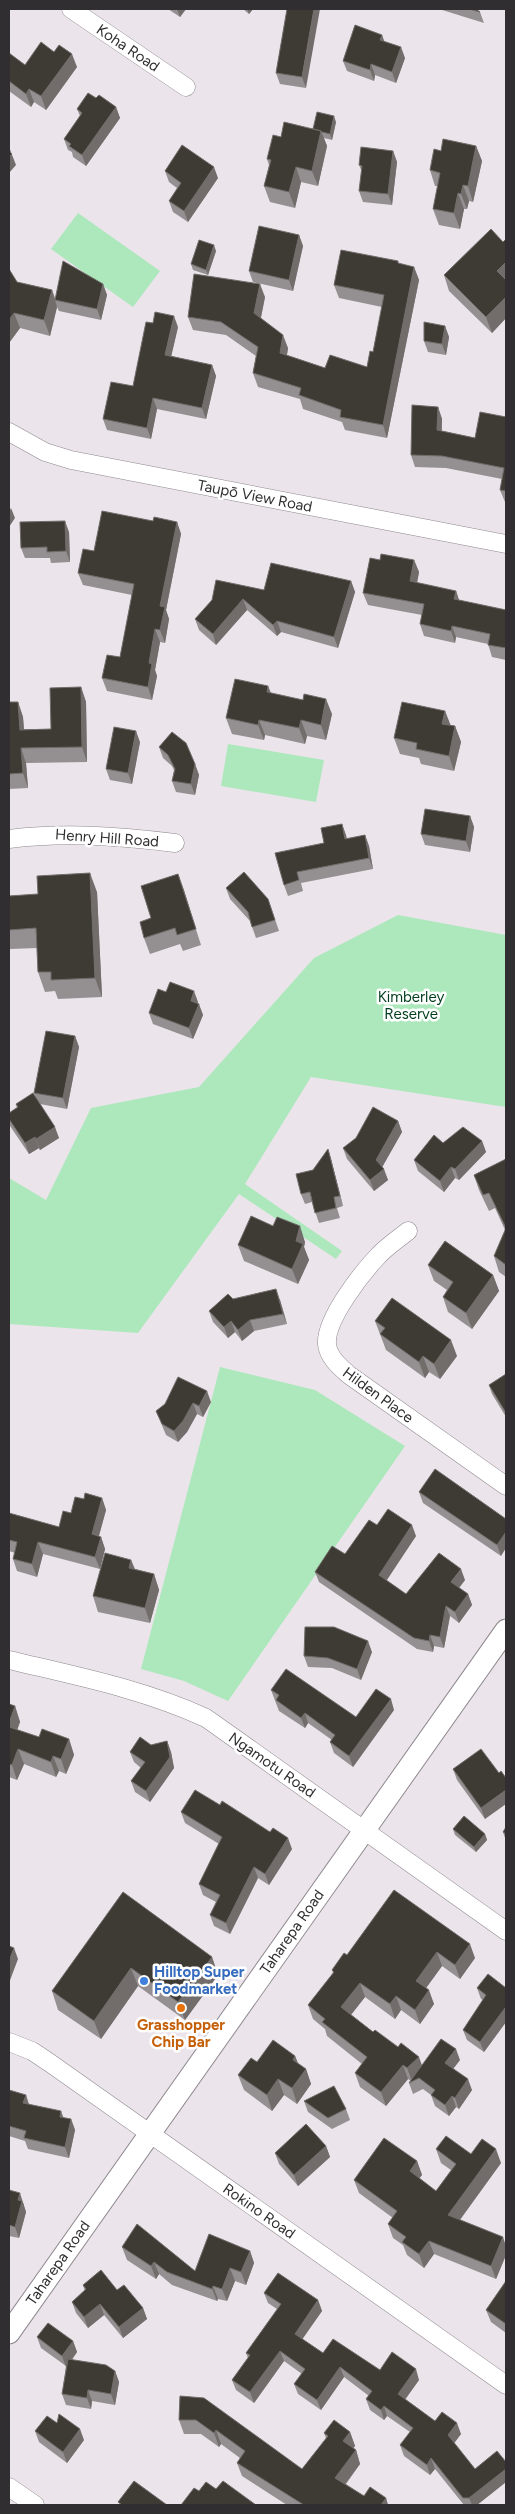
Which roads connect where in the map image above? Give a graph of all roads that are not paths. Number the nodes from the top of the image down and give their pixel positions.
1 (71, 9) edge
2 (186, 87) dead end
3 (9, 432) edge
4 (506, 544) edge
5 (9, 838) edge
6 (175, 843) dead end
7 (408, 1231) dead end
8 (506, 1486) edge
9 (506, 1630) edge
10 (9, 1660) edge
11 (364, 1830) junction
12 (506, 1931) edge
13 (9, 2042) edge
14 (150, 2133) junction
15 (9, 2332) edge
16 (506, 2385) edge
17 (9, 2487) edge
18 (35, 2505) edge

1 - 2 street, Koha Road
3 - 4 street, Taupō View Road
5 - 6 street, Henry Hill Road
7 - 8 street, Hilden Place
9 - 11 street, Taharepa Road
10 - 11 street, Ngamotu Road
11 - 12 street, Ngamotu Road
11 - 14 street, Taharepa Road
13 - 14 street, Rokino Road
14 - 15 street, Taharepa Road
14 - 16 street, Rokino Road
17 - 18 street

